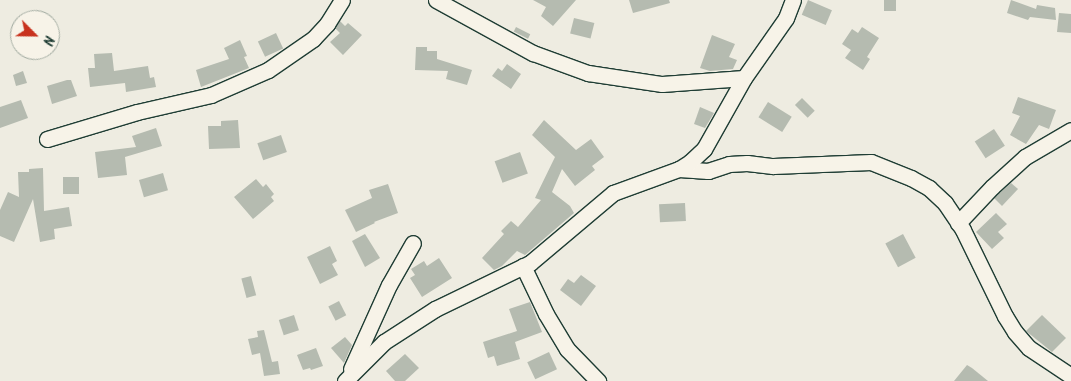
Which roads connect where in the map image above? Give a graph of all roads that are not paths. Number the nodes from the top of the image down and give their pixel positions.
1 (342, 0) edge
2 (436, 0) edge
3 (793, 0) edge
4 (744, 78) junction
5 (1071, 130) edge
6 (47, 139) dead end
7 (679, 169) junction
8 (958, 223) junction
9 (413, 243) dead end
10 (523, 266) junction
11 (1071, 376) edge
12 (345, 381) edge
13 (598, 381) edge

1 - 6 street
2 - 4 street
3 - 4 street
4 - 7 street
5 - 8 street
7 - 8 street
7 - 10 street
8 - 11 street
9 - 12 street
10 - 12 street
10 - 13 street

